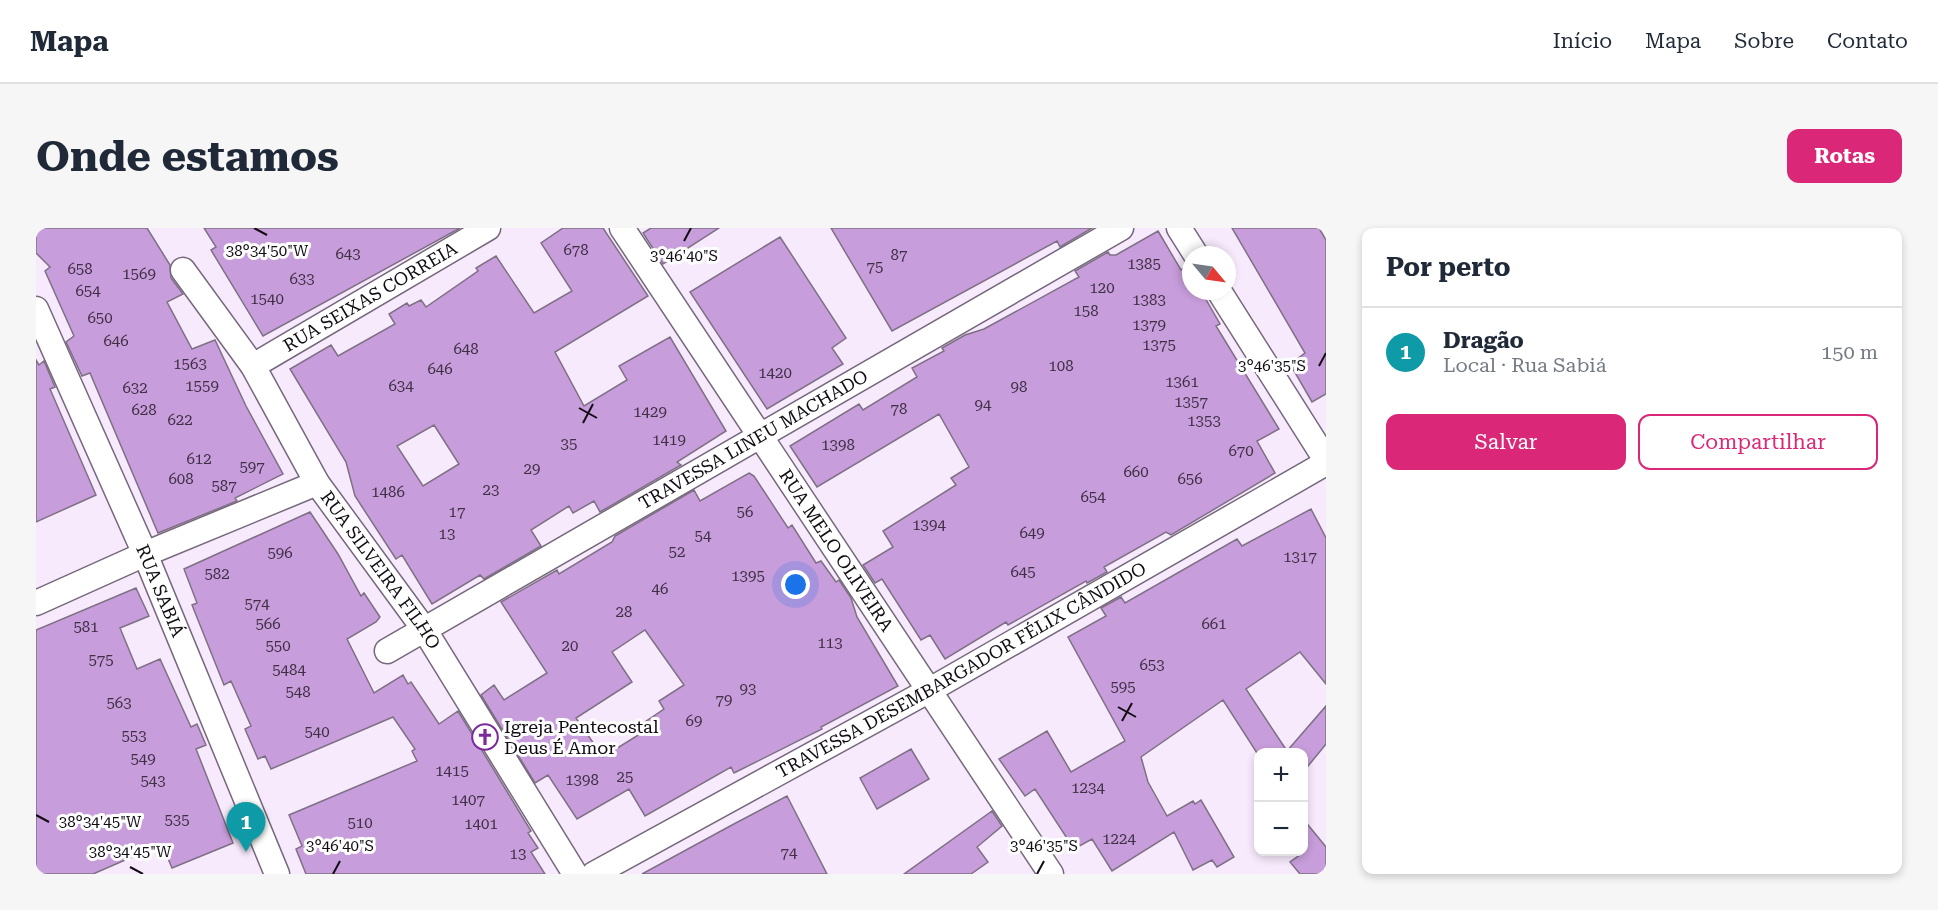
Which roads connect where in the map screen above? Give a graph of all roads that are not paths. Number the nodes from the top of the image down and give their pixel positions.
1 (488, 228) edge
2 (622, 228) edge
3 (1121, 228) edge
4 (1179, 228) edge
5 (1190, 246) edge
6 (183, 270) dead end
7 (1225, 300) edge
8 (36, 309) edge
9 (253, 366) junction
10 (760, 435) junction
11 (1326, 461) edge
12 (317, 483) junction
13 (145, 554) junction
14 (36, 603) edge
15 (424, 629) junction
16 (387, 651) dead end
17 (928, 691) junction
18 (277, 874) edge
19 (574, 874) edge
20 (594, 874) edge
21 (1051, 874) edge

1 - 9 street, RUA SEIXAS CORREIA
2 - 10 street, RUA MELO OLIVEIRA
3 - 10 street, TRAVESSA LINEU MACHADO
4 - 5 street
6 - 9 street, RUA SILVEIRA FILHO
7 - 11 street
8 - 13 street, RUA SABIÁ
9 - 12 street, RUA SILVEIRA FILHO
10 - 15 street, TRAVESSA LINEU MACHADO
10 - 17 street, RUA MELO OLIVEIRA
11 - 17 street, TRAVESSA DESEMBARGADOR FÉLIX CÂNDIDO
12 - 13 street
12 - 15 street, RUA SILVEIRA FILHO
13 - 14 street
13 - 18 street, RUA SABIÁ
15 - 16 street, TRAVESSA LINEU MACHADO
15 - 19 street, RUA SILVEIRA FILHO
17 - 20 street, TRAVESSA DESEMBARGADOR FÉLIX CÂNDIDO
17 - 21 street, RUA MELO OLIVEIRA

